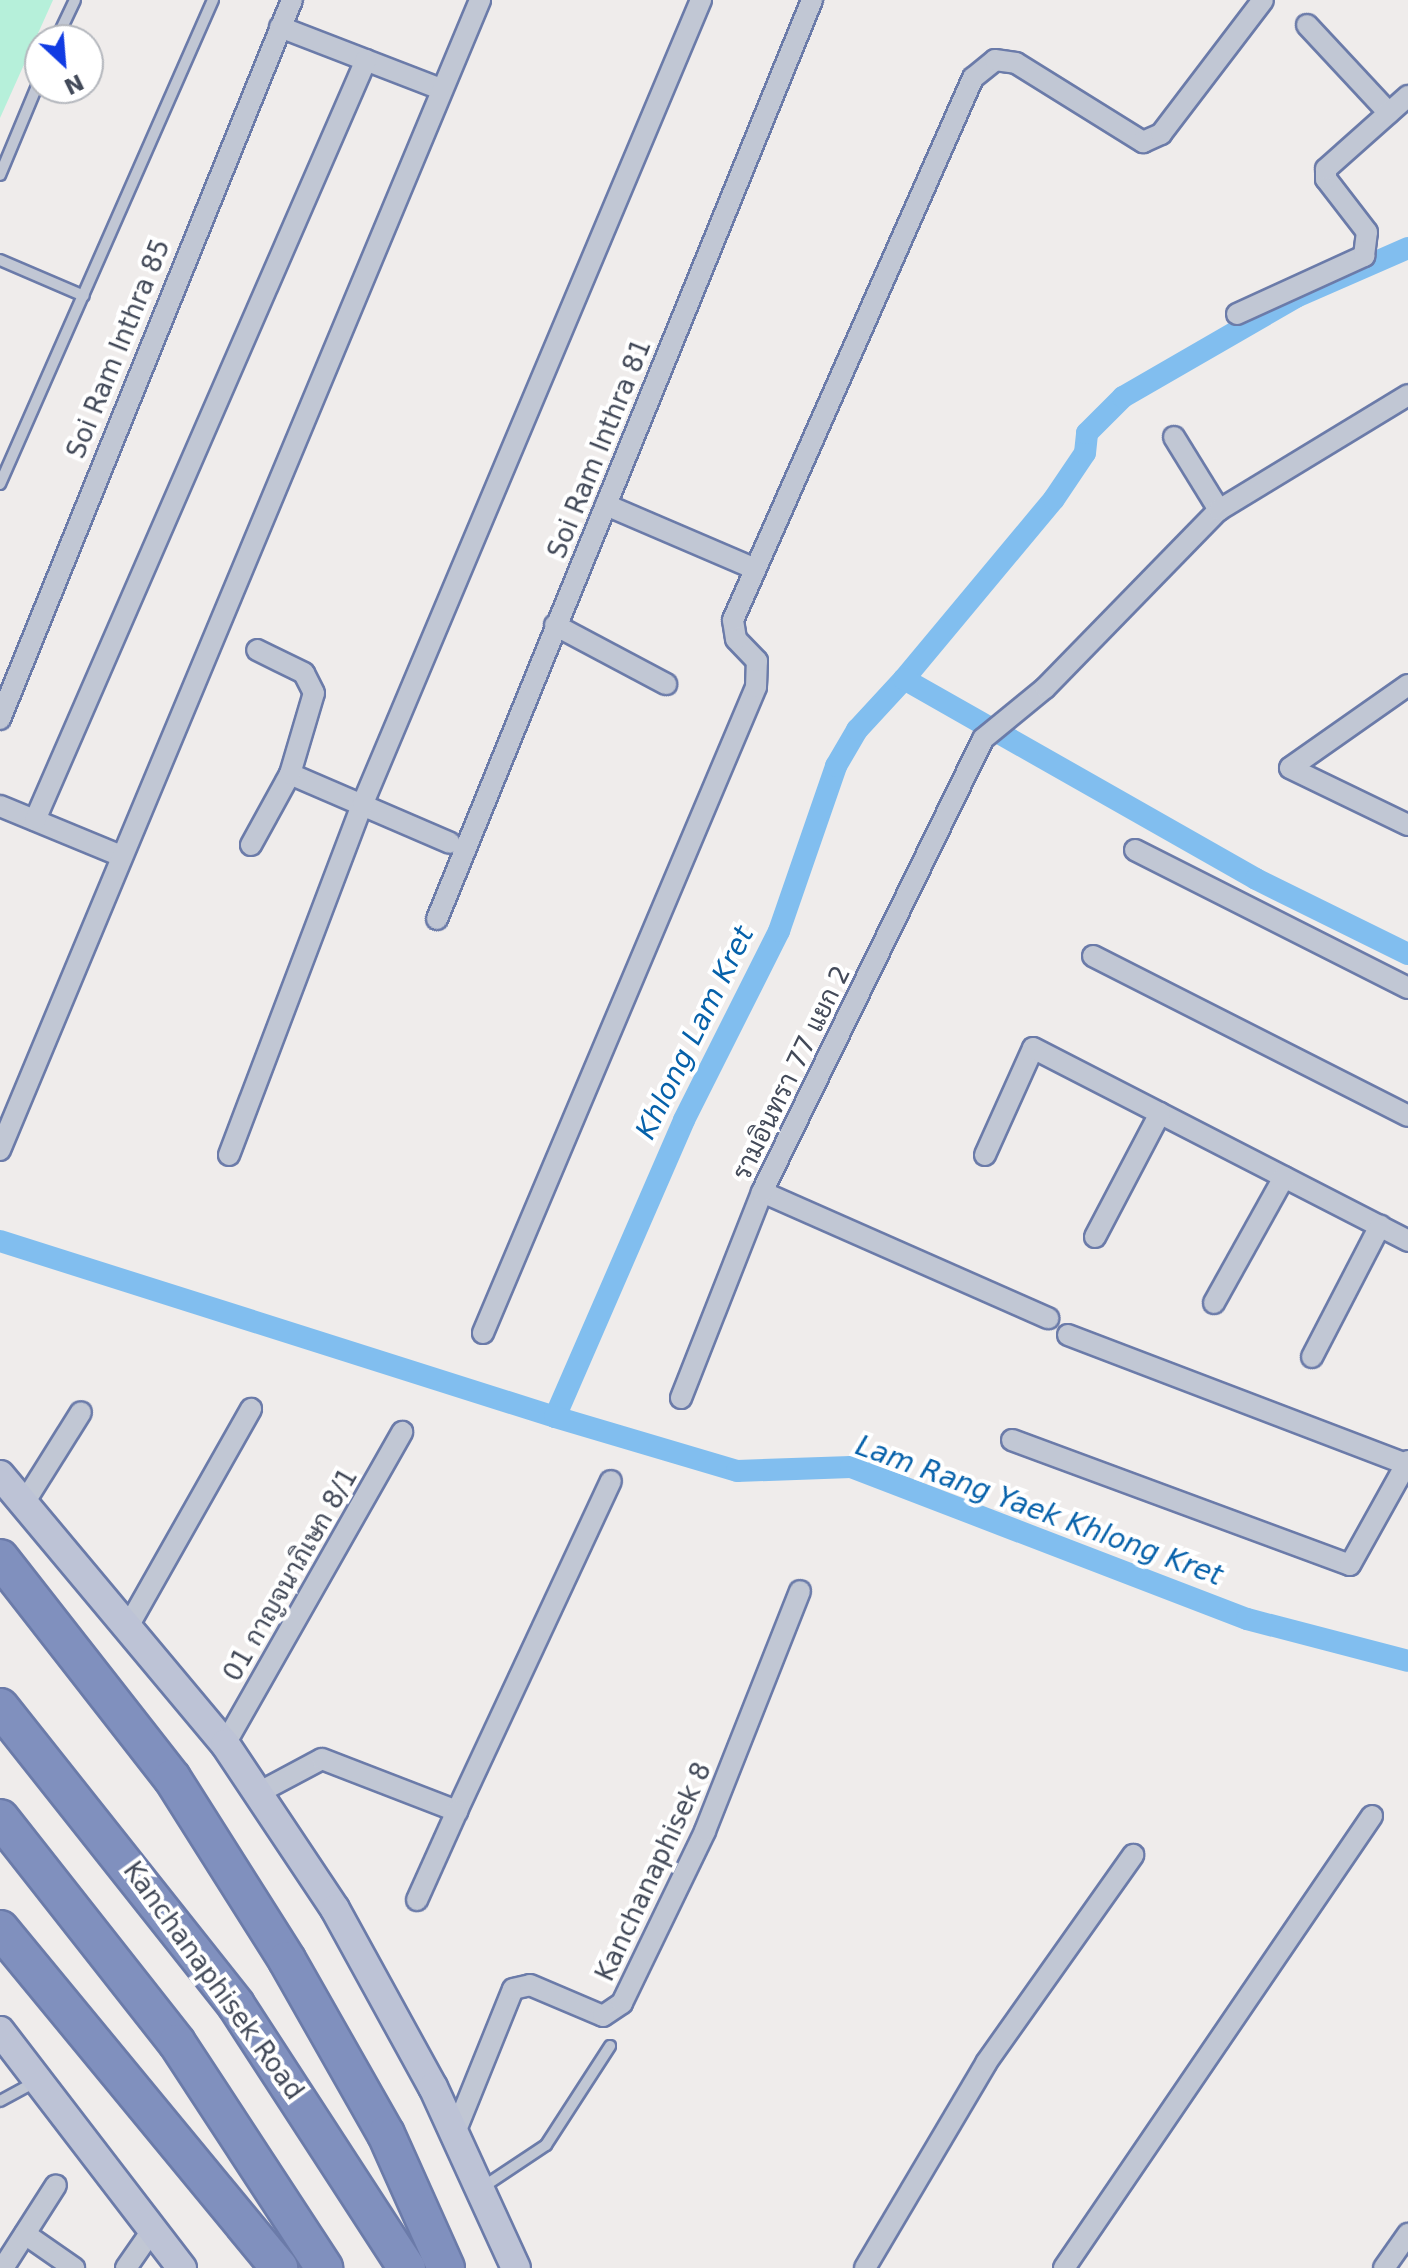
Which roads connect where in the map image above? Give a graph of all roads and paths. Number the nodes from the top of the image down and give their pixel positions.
1 (75, 0) edge
2 (213, 0) edge
3 (292, 0) edge
4 (480, 0) edge
5 (701, 0) edge
6 (812, 0) edge
7 (1263, 0) edge
8 (64, 24) edge
9 (1307, 25) dead end
10 (280, 27) junction
11 (366, 60) junction
12 (441, 89) junction
13 (1408, 96) edge
14 (30, 104) edge
15 (1389, 113) junction
16 (0, 175) edge
17 (0, 260) edge
18 (84, 296) junction
19 (1237, 314) dead end
20 (1408, 395) edge
21 (1174, 437) dead end
22 (0, 484) edge
23 (606, 505) junction
24 (1219, 510) junction
25 (755, 569) junction
26 (555, 625) junction
27 (257, 650) dead end
28 (666, 684) dead end
29 (1408, 685) edge
30 (0, 719) edge
31 (290, 774) junction
32 (363, 803) junction
33 (0, 806) edge
34 (1404, 818) edge
35 (35, 820) junction
36 (450, 843) dead end
37 (251, 845) dead end
38 (1135, 850) dead end
39 (119, 855) junction
40 (437, 919) dead end
41 (1093, 956) dead end
42 (1408, 988) edge
43 (8, 1112) edge
44 (1160, 1113) junction
45 (1408, 1116) edge
46 (0, 1150) edge
47 (229, 1155) dead end
48 (985, 1155) dead end
49 (1284, 1177) junction
50 (762, 1192) junction
51 (1380, 1226) junction
52 (1095, 1237) dead end
53 (1408, 1241) edge
54 (1214, 1303) dead end
55 (1048, 1318) dead end
56 (483, 1333) dead end
57 (1068, 1335) dead end
58 (1312, 1357) dead end
59 (681, 1398) dead end
60 (251, 1409) dead end
61 (81, 1412) dead end
62 (402, 1432) dead end
63 (1012, 1440) dead end
64 (1407, 1462) edge
65 (0, 1475) edge
66 (611, 1481) dead end
67 (24, 1503) junction
68 (0, 1558) edge
69 (800, 1591) dead end
70 (130, 1623) junction
71 (0, 1707) edge
72 (225, 1744) junction
73 (258, 1793) junction
74 (457, 1811) junction
75 (1372, 1816) dead end
76 (0, 1818) edge
77 (1133, 1855) dead end
78 (417, 1900) dead end
79 (0, 1929) edge
80 (0, 2031) edge
81 (610, 2046) dead end
82 (38, 2080) junction
83 (0, 2101) edge
84 (454, 2135) junction
85 (56, 2185) dead end
86 (482, 2188) junction
87 (153, 2229) junction
88 (25, 2234) junction
89 (1408, 2234) edge
90 (3, 2268) edge
91 (74, 2268) edge
92 (126, 2268) edge
93 (182, 2268) edge
94 (279, 2268) edge
95 (324, 2268) edge
96 (407, 2268) edge
97 (446, 2268) edge
98 (516, 2268) edge
99 (865, 2268) edge
100 (1064, 2268) edge
101 (1384, 2268) edge

1 - 8 lane
2 - 18 lane
3 - 10 street, Soi Ram Inthra 85
4 - 12 street
5 - 32 street
6 - 23 street, Soi Ram Inthra 81
7 - 25 street
9 - 15 street
10 - 11 street
10 - 30 street, Soi Ram Inthra 85
11 - 12 street
11 - 35 street
12 - 39 street
13 - 15 street
14 - 16 lane
15 - 19 street
17 - 18 lane
18 - 22 lane
20 - 24 street, รามอินทรา 77 แยก 2
21 - 24 street
23 - 25 street
23 - 26 street, Soi Ram Inthra 81
24 - 50 street, รามอินทรา 77 แยก 2
25 - 56 street
26 - 28 street
26 - 40 street, Soi Ram Inthra 81
27 - 31 street
29 - 34 street
31 - 32 street
31 - 37 street
32 - 36 street
32 - 47 street
33 - 35 street
35 - 39 street
38 - 42 street
39 - 43 street
41 - 45 street
43 - 46 street
44 - 48 street
44 - 49 street
44 - 52 street
49 - 51 street
49 - 54 street
50 - 55 street
50 - 59 street, รามอินทรา 77 แยก 2
51 - 53 street
51 - 58 street
57 - 64 street
60 - 70 street
61 - 67 street
62 - 72 street, 01 กาญจนาภิเษก 8/1
63 - 64 street
65 - 67 main road
66 - 74 street
67 - 70 main road
68 - 97 highway
69 - 84 street, Kanchanaphisek 8
70 - 72 main road
71 - 96 highway, Kanchanaphisek Road
72 - 73 main road
73 - 74 street
73 - 84 main road
74 - 78 street
75 - 100 street
76 - 95 highway
77 - 99 street
79 - 94 highway
80 - 82 main road
81 - 86 lane
82 - 83 lane
82 - 87 main road
84 - 86 main road
85 - 88 street
86 - 98 main road
87 - 92 street
87 - 93 main road
88 - 90 street
88 - 91 street
89 - 101 street

